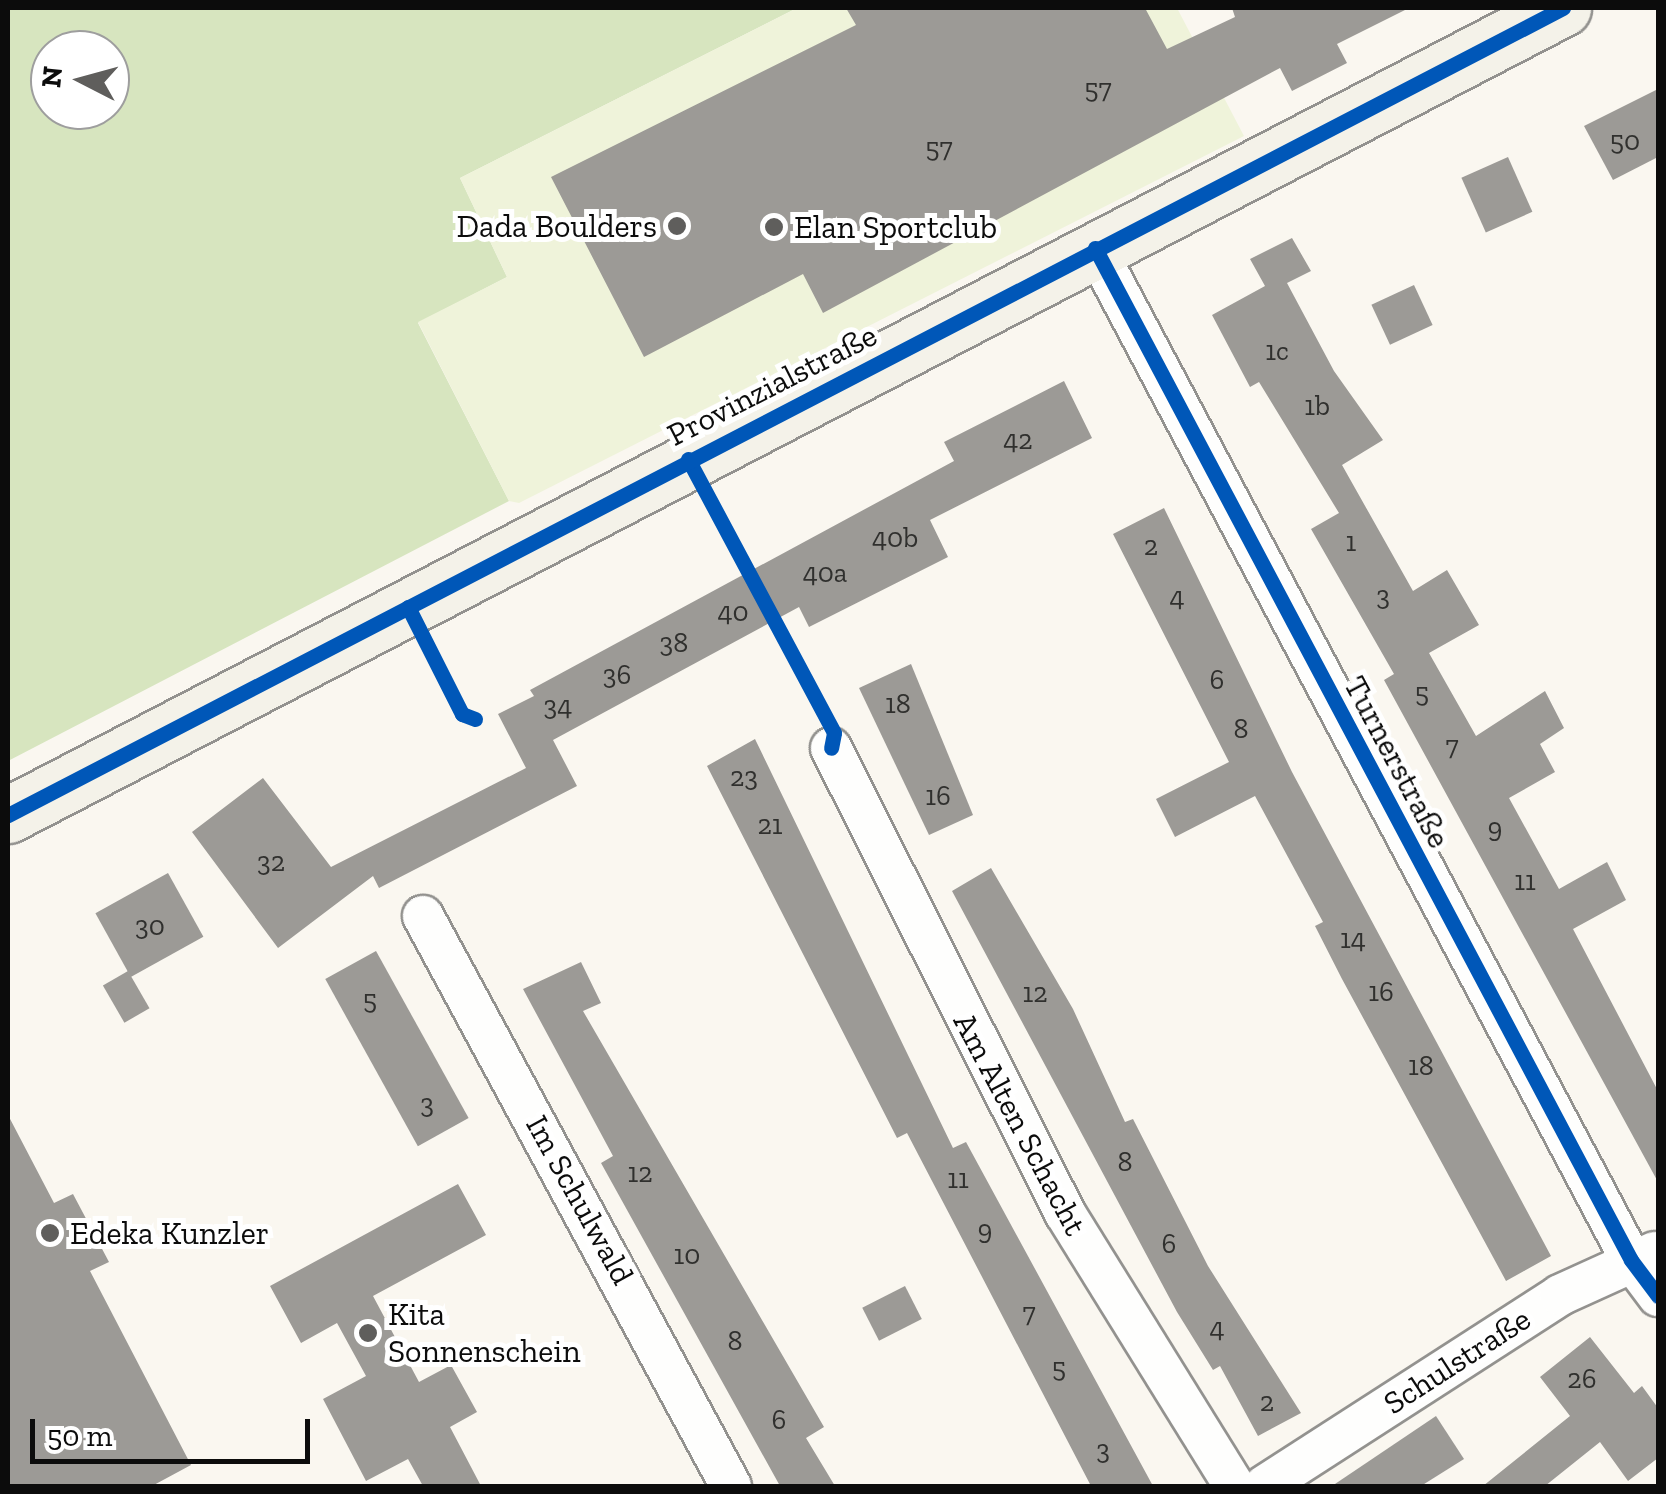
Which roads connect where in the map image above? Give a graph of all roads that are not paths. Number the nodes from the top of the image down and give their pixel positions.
1 (1536, 14) edge
2 (1094, 248) junction
3 (832, 748) dead end
4 (8, 815) edge
5 (423, 916) dead end
6 (1644, 1256) edge
7 (1658, 1296) edge
8 (731, 1486) edge
9 (1234, 1486) edge
10 (1264, 1486) edge

1 - 2 street, Provinzialstraße
2 - 4 street, Provinzialstraße
2 - 6 street, Turnerstraße
3 - 9 street, Am Alten Schacht
5 - 8 street, Im Schulwald
6 - 7 street, Turnerstraße
6 - 10 street, Schulstraße

